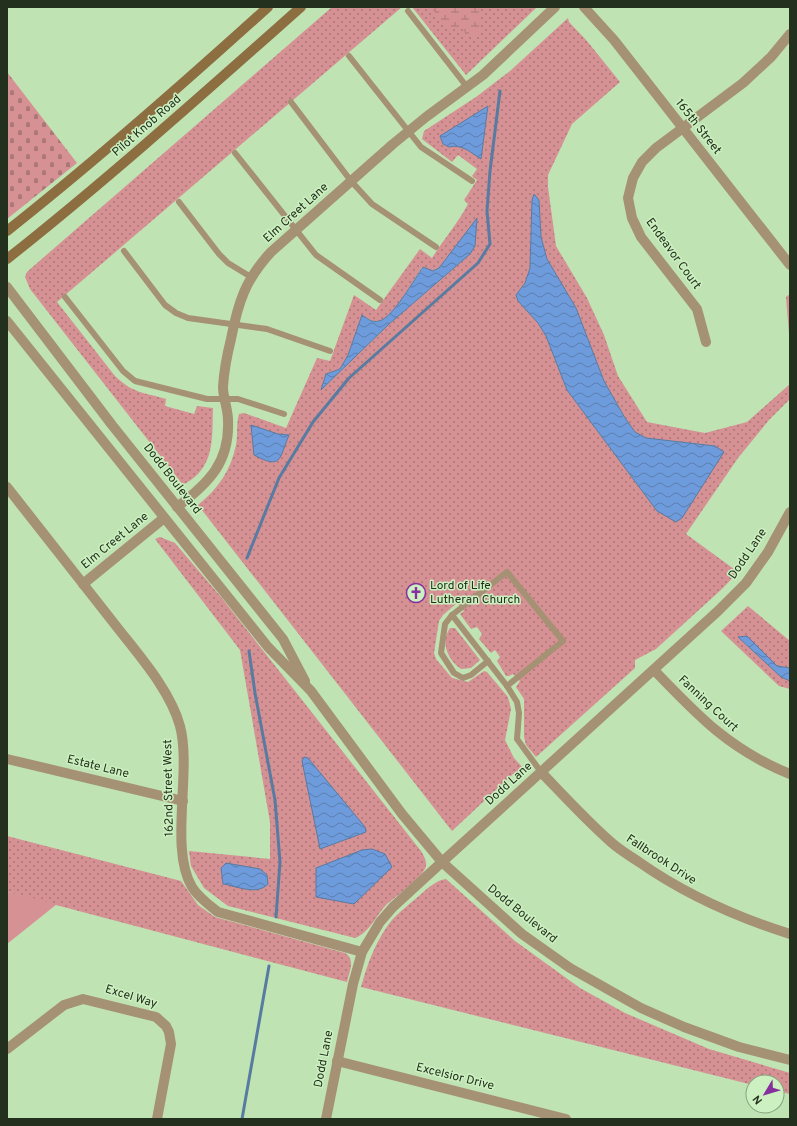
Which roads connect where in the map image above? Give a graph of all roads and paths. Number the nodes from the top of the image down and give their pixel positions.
1 (268, 7) edge
2 (301, 7) edge
3 (555, 7) edge
4 (584, 7) edge
5 (408, 11) dead end
6 (790, 34) edge
7 (349, 56) dead end
8 (467, 87) junction
9 (291, 102) dead end
10 (682, 128) junction
11 (408, 131) junction
12 (235, 153) dead end
13 (351, 181) junction
14 (472, 182) dead end
15 (179, 202) dead end
16 (296, 230) junction
17 (7, 231) edge
18 (436, 247) dead end
19 (124, 251) dead end
20 (7, 259) edge
21 (790, 265) edge
22 (252, 277) junction
23 (7, 287) edge
24 (65, 298) dead end
25 (380, 300) dead end
26 (7, 321) edge
27 (234, 324) junction
28 (706, 342) dead end
29 (330, 351) dead end
30 (225, 399) junction
31 (284, 414) dead end
32 (7, 487) edge
33 (177, 507) junction
34 (790, 512) edge
35 (164, 518) junction
36 (83, 584) junction
37 (452, 615) junction
38 (488, 662) junction
39 (654, 670) junction
40 (507, 686) junction
41 (311, 691) junction
42 (7, 759) edge
43 (542, 772) junction
44 (790, 774) edge
45 (183, 801) junction
46 (442, 862) junction
47 (790, 934) edge
48 (362, 952) junction
49 (7, 1049) edge
50 (790, 1060) edge
51 (337, 1061) junction
52 (157, 1119) edge
53 (326, 1119) edge
54 (566, 1119) edge

1 - 17 main road, Pilot Knob Road
2 - 20 main road, Pilot Knob Road
3 - 8 street, Elm Creet Lane
4 - 10 street, 165th Street
5 - 8 lane
6 - 10 street, Endeavor Court
7 - 11 lane
8 - 11 street, Elm Creet Lane
9 - 13 lane
10 - 21 street, 165th Street
10 - 28 street, Endeavor Court
11 - 13 street, Elm Creet Lane
11 - 14 lane
12 - 16 lane
13 - 16 street, Elm Creet Lane
13 - 18 lane
15 - 22 lane
16 - 22 street, Elm Creet Lane
16 - 25 lane
19 - 27 lane
22 - 27 street, Elm Creet Lane
23 - 33 street, Dodd Boulevard
24 - 30 lane
26 - 35 street, Dodd Boulevard
27 - 29 lane
27 - 30 street, Elm Creet Lane
30 - 31 lane
30 - 33 street, Elm Creet Lane
32 - 36 street, 162nd Street West
33 - 41 street, Dodd Boulevard
34 - 39 street, Dodd Lane
35 - 36 street, Elm Creet Lane
35 - 41 street, Dodd Boulevard
36 - 45 street, 162nd Street West
37 - 38 lane
37 - 38 lane
37 - 40 lane
38 - 40 lane
39 - 43 street, Dodd Lane
39 - 44 street, Fanning Court
40 - 43 lane
41 - 46 street, Dodd Boulevard
42 - 45 street, Estate Lane
43 - 46 street, Dodd Lane
43 - 47 street, Fallbrook Drive
45 - 48 street, 162nd Street West
46 - 48 street, Dodd Lane
46 - 50 street, Dodd Boulevard
48 - 51 street, Dodd Lane
49 - 52 street, Excel Way
51 - 53 street, Dodd Lane
51 - 54 street, Excelsior Drive

